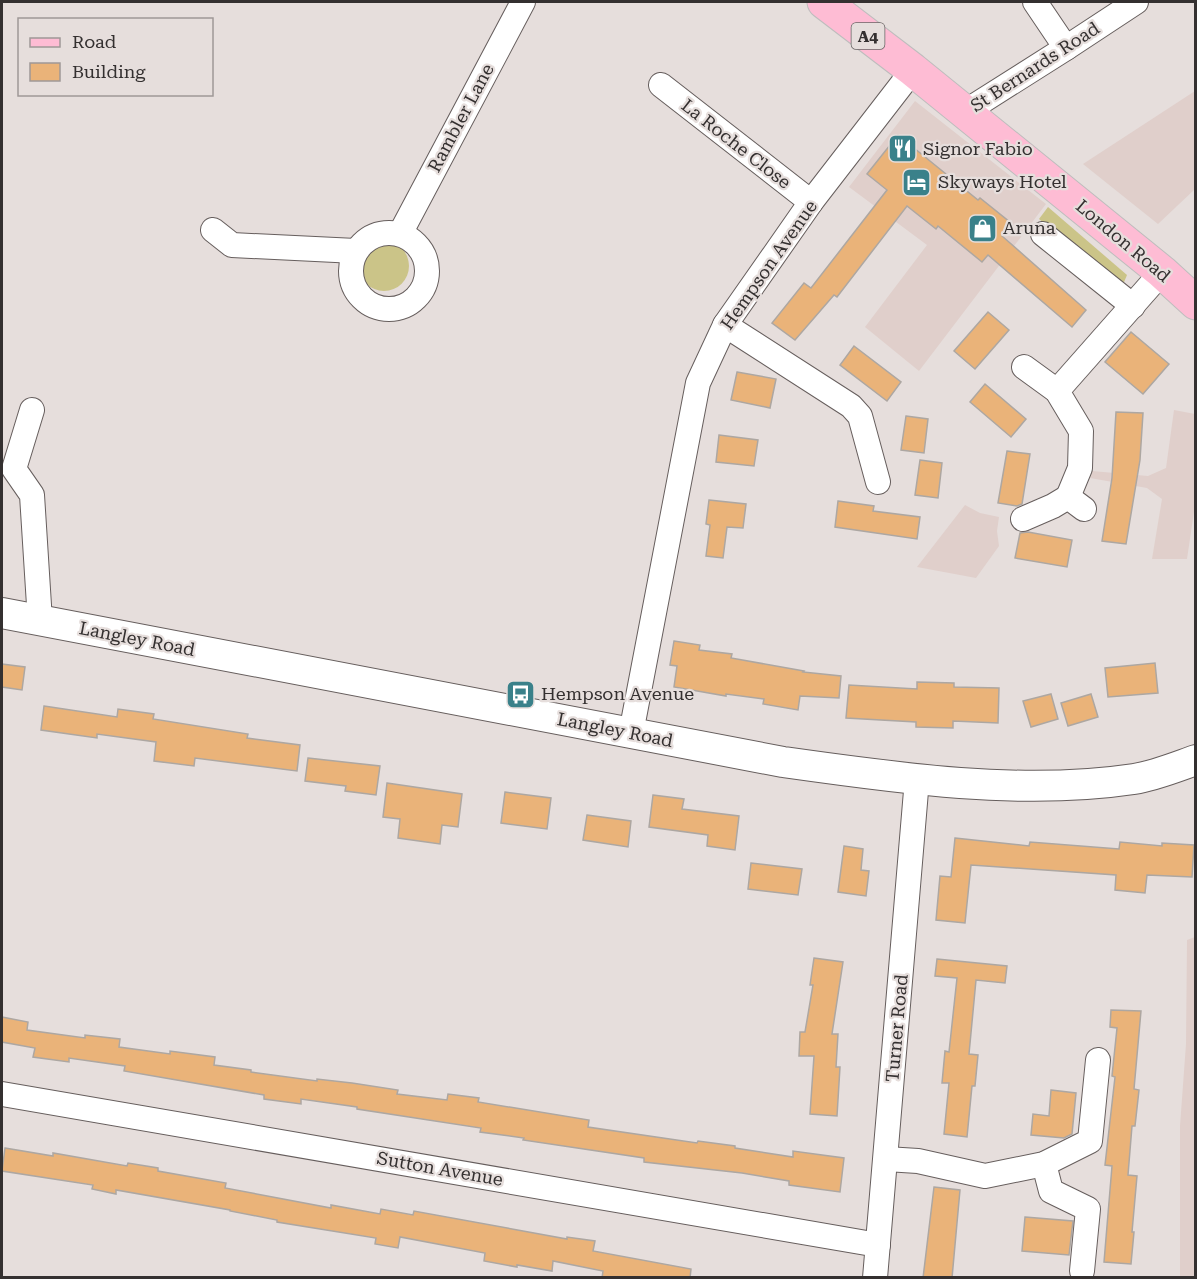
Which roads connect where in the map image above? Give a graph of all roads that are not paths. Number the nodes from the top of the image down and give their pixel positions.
1 (523, 2) edge
2 (824, 2) edge
3 (1035, 2) edge
4 (1136, 2) edge
5 (1066, 48) junction
6 (913, 70) junction
7 (662, 85) dead end
8 (965, 112) junction
9 (811, 202) junction
10 (213, 230) dead end
11 (400, 234) junction
12 (1043, 234) dead end
13 (356, 251) junction
14 (1162, 272) junction
15 (1196, 303) edge
16 (1133, 306) junction
17 (725, 325) junction
18 (1024, 367) dead end
19 (1057, 392) junction
20 (32, 410) dead end
21 (878, 482) dead end
22 (1023, 519) dead end
23 (2, 613) edge
24 (40, 621) junction
25 (631, 733) junction
26 (1196, 760) edge
27 (917, 779) junction
28 (1098, 1060) dead end
29 (2, 1094) edge
30 (886, 1159) junction
31 (1044, 1164) junction
32 (878, 1245) junction
33 (1082, 1271) dead end
34 (875, 1278) edge

1 - 11 street, Rambler Lane
2 - 6 main road, London Road / A4
3 - 5 street
4 - 5 street, St Bernards Road
5 - 8 street, St Bernards Road
6 - 8 main road, London Road / A4
6 - 9 street, Hempson Avenue
7 - 9 street, La Roche Close
8 - 14 main road, London Road / A4
9 - 17 street, Hempson Avenue
10 - 13 street
11 - 13 street
11 - 13 street
12 - 16 street
14 - 15 main road, London Road / A4
14 - 16 street
16 - 19 street
17 - 21 street
17 - 25 street, Hempson Avenue
18 - 19 street
19 - 22 street
20 - 24 street
23 - 24 street, Langley Road
24 - 25 street, Langley Road
25 - 27 street, Langley Road
26 - 27 street, Langley Road
27 - 30 street, Turner Road
28 - 31 street
29 - 32 street, Sutton Avenue
30 - 31 street
30 - 32 street, Turner Road
31 - 33 street
32 - 34 street, Turner Road

